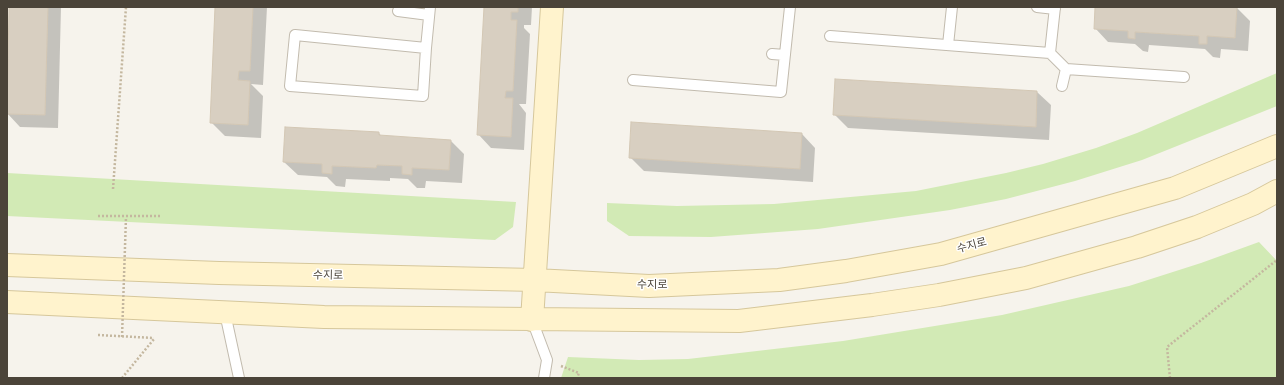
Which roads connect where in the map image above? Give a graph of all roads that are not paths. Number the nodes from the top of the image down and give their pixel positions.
1 (552, 7) edge
2 (790, 7) edge
3 (952, 7) edge
4 (1037, 7) edge
5 (1055, 8) edge
6 (429, 11) edge
7 (398, 12) dead end
8 (830, 36) dead end
9 (948, 45) junction
10 (426, 48) junction
11 (1050, 53) junction
12 (772, 54) dead end
13 (785, 55) junction
14 (1066, 69) junction
15 (1184, 77) dead end
16 (633, 80) dead end
17 (1062, 86) dead end
18 (1277, 146) edge
19 (1277, 191) edge
20 (7, 265) edge
21 (534, 280) junction
22 (7, 302) edge
23 (225, 313) junction
24 (532, 320) junction
25 (238, 378) edge
26 (544, 378) edge

1 - 21 main road
2 - 13 lane
3 - 9 lane
4 - 5 lane
5 - 11 lane
6 - 7 lane
6 - 10 lane
8 - 9 lane
9 - 11 lane
10 - 10 lane
11 - 14 lane
12 - 13 lane
13 - 16 lane
14 - 15 lane
14 - 17 lane
18 - 21 main road, 수지로
19 - 24 main road
20 - 21 main road, 수지로
21 - 24 main road
22 - 23 main road
23 - 24 main road
23 - 25 lane
24 - 26 lane

